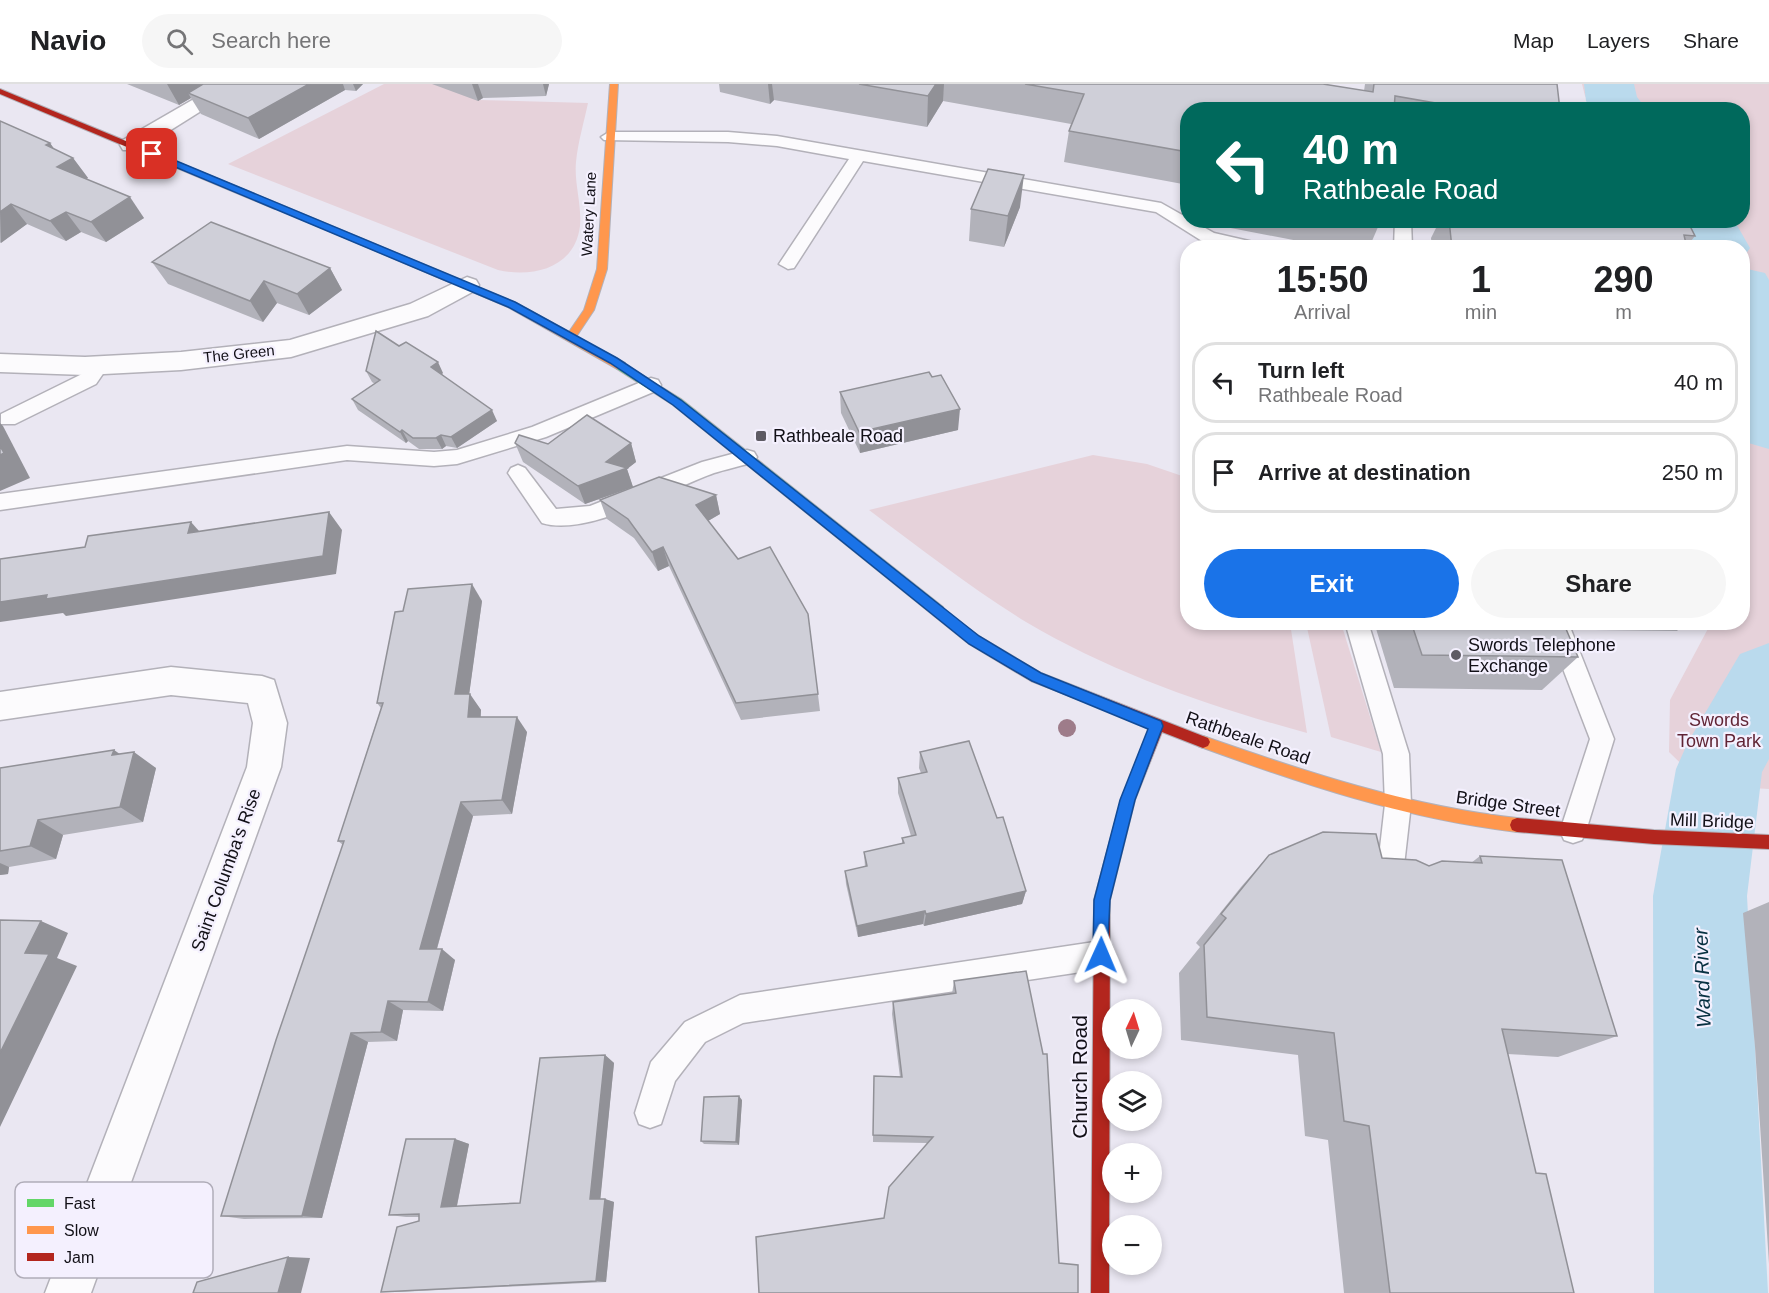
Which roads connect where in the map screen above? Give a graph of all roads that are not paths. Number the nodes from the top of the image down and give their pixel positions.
1 (234, 84) edge
2 (614, 84) edge
3 (0, 91) edge
4 (609, 137) junction
5 (131, 145) junction
6 (859, 156) junction
7 (1180, 220) edge
8 (1193, 228) edge
9 (1221, 240) edge
10 (788, 264) dead end
11 (467, 285) junction
12 (570, 338) junction
13 (0, 363) edge
14 (99, 365) junction
15 (651, 385) junction
16 (9, 419) dead end
17 (747, 457) junction
18 (518, 473) dead end
19 (0, 502) edge
20 (1358, 630) edge
21 (1559, 630) edge
22 (0, 706) edge
23 (1156, 726) junction
24 (1359, 794) joint
25 (1398, 804) junction
26 (1573, 831) junction
27 (1654, 837) joint
28 (1769, 842) edge
29 (1389, 883) edge
30 (1101, 955) junction
31 (650, 1113) dead end
32 (109, 1182) edge
33 (74, 1278) edge
34 (68, 1293) edge
35 (1100, 1293) edge

1 - 5 street
2 - 4 street, Watery Lane
3 - 5 street, Rathbeale Road
4 - 6 lane
4 - 12 street, Watery Lane
5 - 11 street, Rathbeale Road
6 - 7 lane
6 - 10 lane
8 - 9 lane
11 - 12 street, Rathbeale Road
11 - 14 street, The Green
12 - 15 street, Rathbeale Road
13 - 14 street, The Green
14 - 16 lane
15 - 17 street, Rathbeale Road
15 - 19 lane
17 - 18 lane
17 - 23 street, Rathbeale Road
20 - 25 lane
21 - 26 lane
22 - 32 street, Saint Columba's Rise
23 - 24 street, Rathbeale Road
23 - 30 street, Church Road
24 - 25 street, Bridge Street
25 - 26 street, Bridge Street
25 - 29 lane
26 - 27 street, Bridge Street
27 - 28 street, Mill Bridge
30 - 31 lane
30 - 35 street, Church Road
33 - 34 street, Saint Columba's Rise

